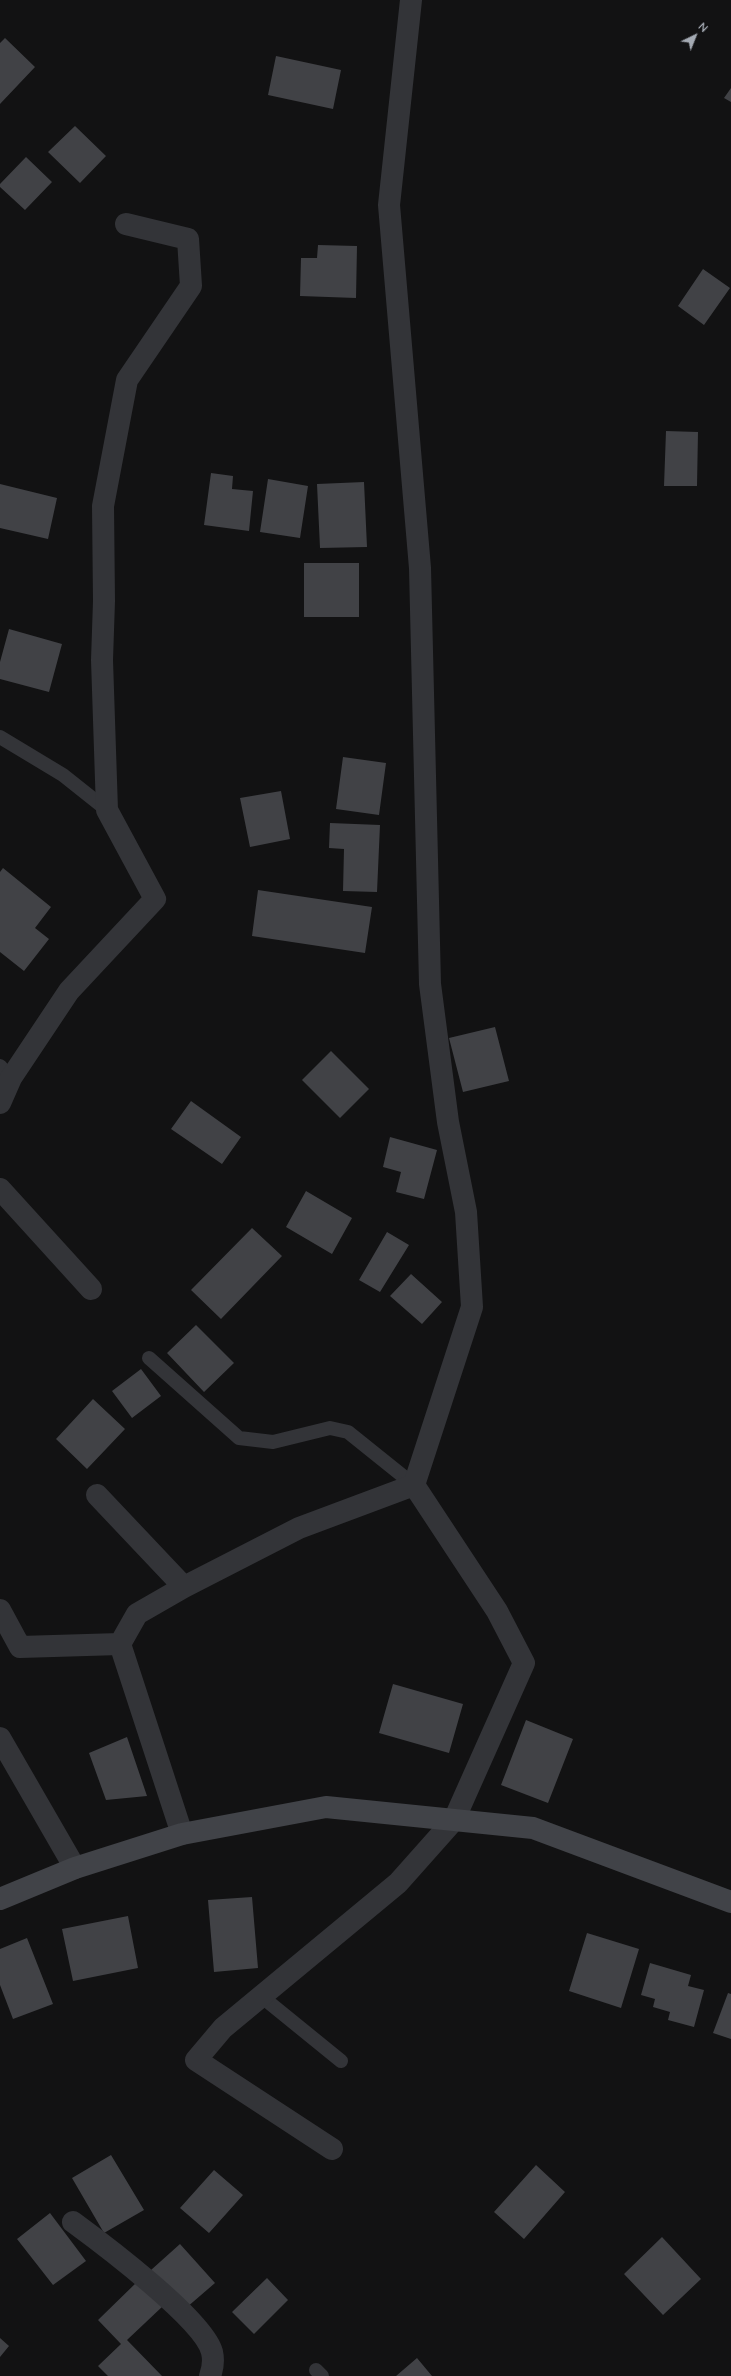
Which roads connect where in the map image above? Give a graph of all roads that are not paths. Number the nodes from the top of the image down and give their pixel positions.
1 (410, 0) edge
2 (126, 224) dead end
3 (0, 736) edge
4 (107, 810) junction
5 (6, 1072) edge
6 (0, 1103) edge
7 (0, 1189) edge
8 (91, 1289) dead end
9 (149, 1358) dead end
10 (414, 1485) junction
11 (97, 1495) dead end
12 (184, 1587) junction
13 (0, 1610) edge
14 (120, 1644) junction
15 (0, 1738) edge
16 (454, 1820) junction
17 (182, 1834) junction
18 (76, 1868) junction
19 (0, 1899) edge
20 (731, 1902) edge
21 (261, 1996) junction
22 (341, 2061) dead end
23 (332, 2149) dead end
24 (74, 2222) dead end
25 (210, 2376) edge

1 - 10 street
2 - 4 street
3 - 4 lane
4 - 5 street
5 - 6 street
7 - 8 street
9 - 10 lane
10 - 12 street
10 - 16 street
11 - 12 street
12 - 14 street
13 - 14 street
14 - 17 street
15 - 18 street
16 - 17 main road
16 - 20 main road
16 - 21 street
17 - 18 main road
18 - 19 main road
21 - 22 lane
21 - 23 street
24 - 25 street

